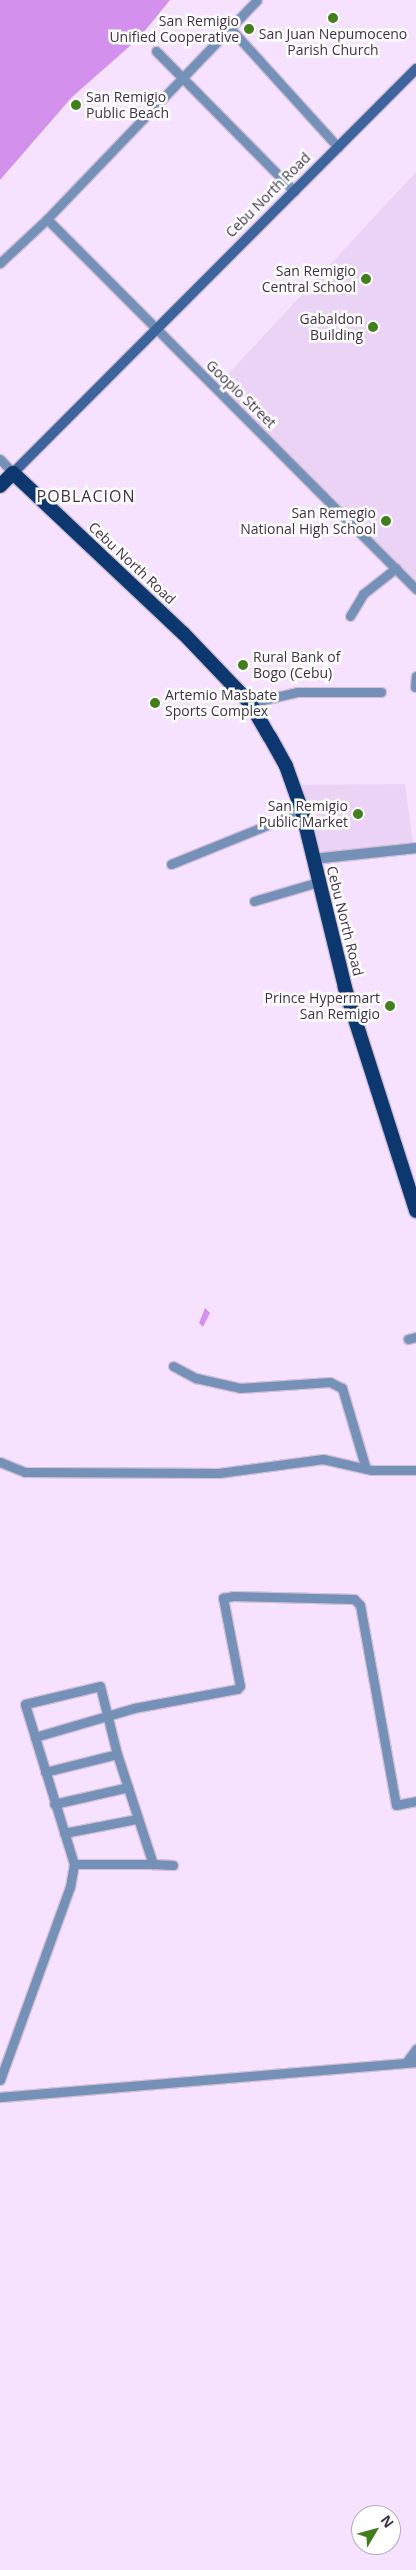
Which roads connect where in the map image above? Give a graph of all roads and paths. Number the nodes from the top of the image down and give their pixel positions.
1 (257, 0) edge
2 (230, 28) junction
3 (156, 51) dead end
4 (416, 69) edge
5 (182, 76) junction
6 (338, 148) junction
7 (294, 191) junction
8 (47, 219) junction
9 (0, 263) edge
10 (156, 331) junction
11 (0, 459) edge
12 (13, 473) junction
13 (0, 486) edge
14 (396, 568) junction
15 (416, 589) edge
16 (350, 616) dead end
17 (416, 676) edge
18 (414, 687) dead end
19 (382, 692) dead end
20 (250, 703) junction
21 (302, 811) junction
22 (416, 848) edge
23 (313, 859) junction
24 (171, 864) dead end
25 (318, 882) junction
26 (254, 901) dead end
27 (411, 1182) edge
28 (416, 1211) edge
29 (173, 1366) dead end
30 (0, 1462) edge
31 (366, 1469) junction
32 (416, 1470) edge
33 (106, 1718) junction
34 (35, 1737) junction
35 (117, 1754) junction
36 (45, 1772) junction
37 (128, 1788) junction
38 (416, 1801) edge
39 (54, 1804) junction
40 (136, 1819) junction
41 (64, 1833) junction
42 (74, 1864) junction
43 (153, 1864) junction
44 (173, 1865) dead end
45 (416, 2049) edge
46 (411, 2062) edge
47 (0, 2080) edge
48 (0, 2097) edge

1 - 2 street
2 - 5 street
2 - 6 street
3 - 5 street
4 - 6 main road, Cebu North Road
5 - 7 street
5 - 8 street
6 - 7 main road, Cebu North Road
7 - 10 main road, Cebu North Road
8 - 9 street
8 - 10 street, Goopio Street
10 - 12 main road, Cebu North Road
10 - 14 street, Goopio Street
11 - 12 street
12 - 13 highway
12 - 20 highway, Cebu North Road
14 - 15 street, Goopio Street
14 - 16 street
17 - 18 street
19 - 20 street
20 - 21 highway, Cebu North Road
21 - 23 highway, Cebu North Road
21 - 24 street
22 - 23 street
23 - 25 highway, Cebu North Road
25 - 26 street
25 - 27 highway, Cebu North Road
27 - 28 highway, Cebu North Road
29 - 31 street
30 - 31 street
31 - 32 street
33 - 34 street
33 - 34 street
33 - 35 street
33 - 38 street
34 - 36 street
35 - 36 street
35 - 37 street
36 - 39 street
37 - 39 street
37 - 40 street
39 - 41 street
40 - 41 street
40 - 43 street
41 - 42 street
42 - 43 street
42 - 47 street
43 - 44 street
45 - 46 street
46 - 48 street

